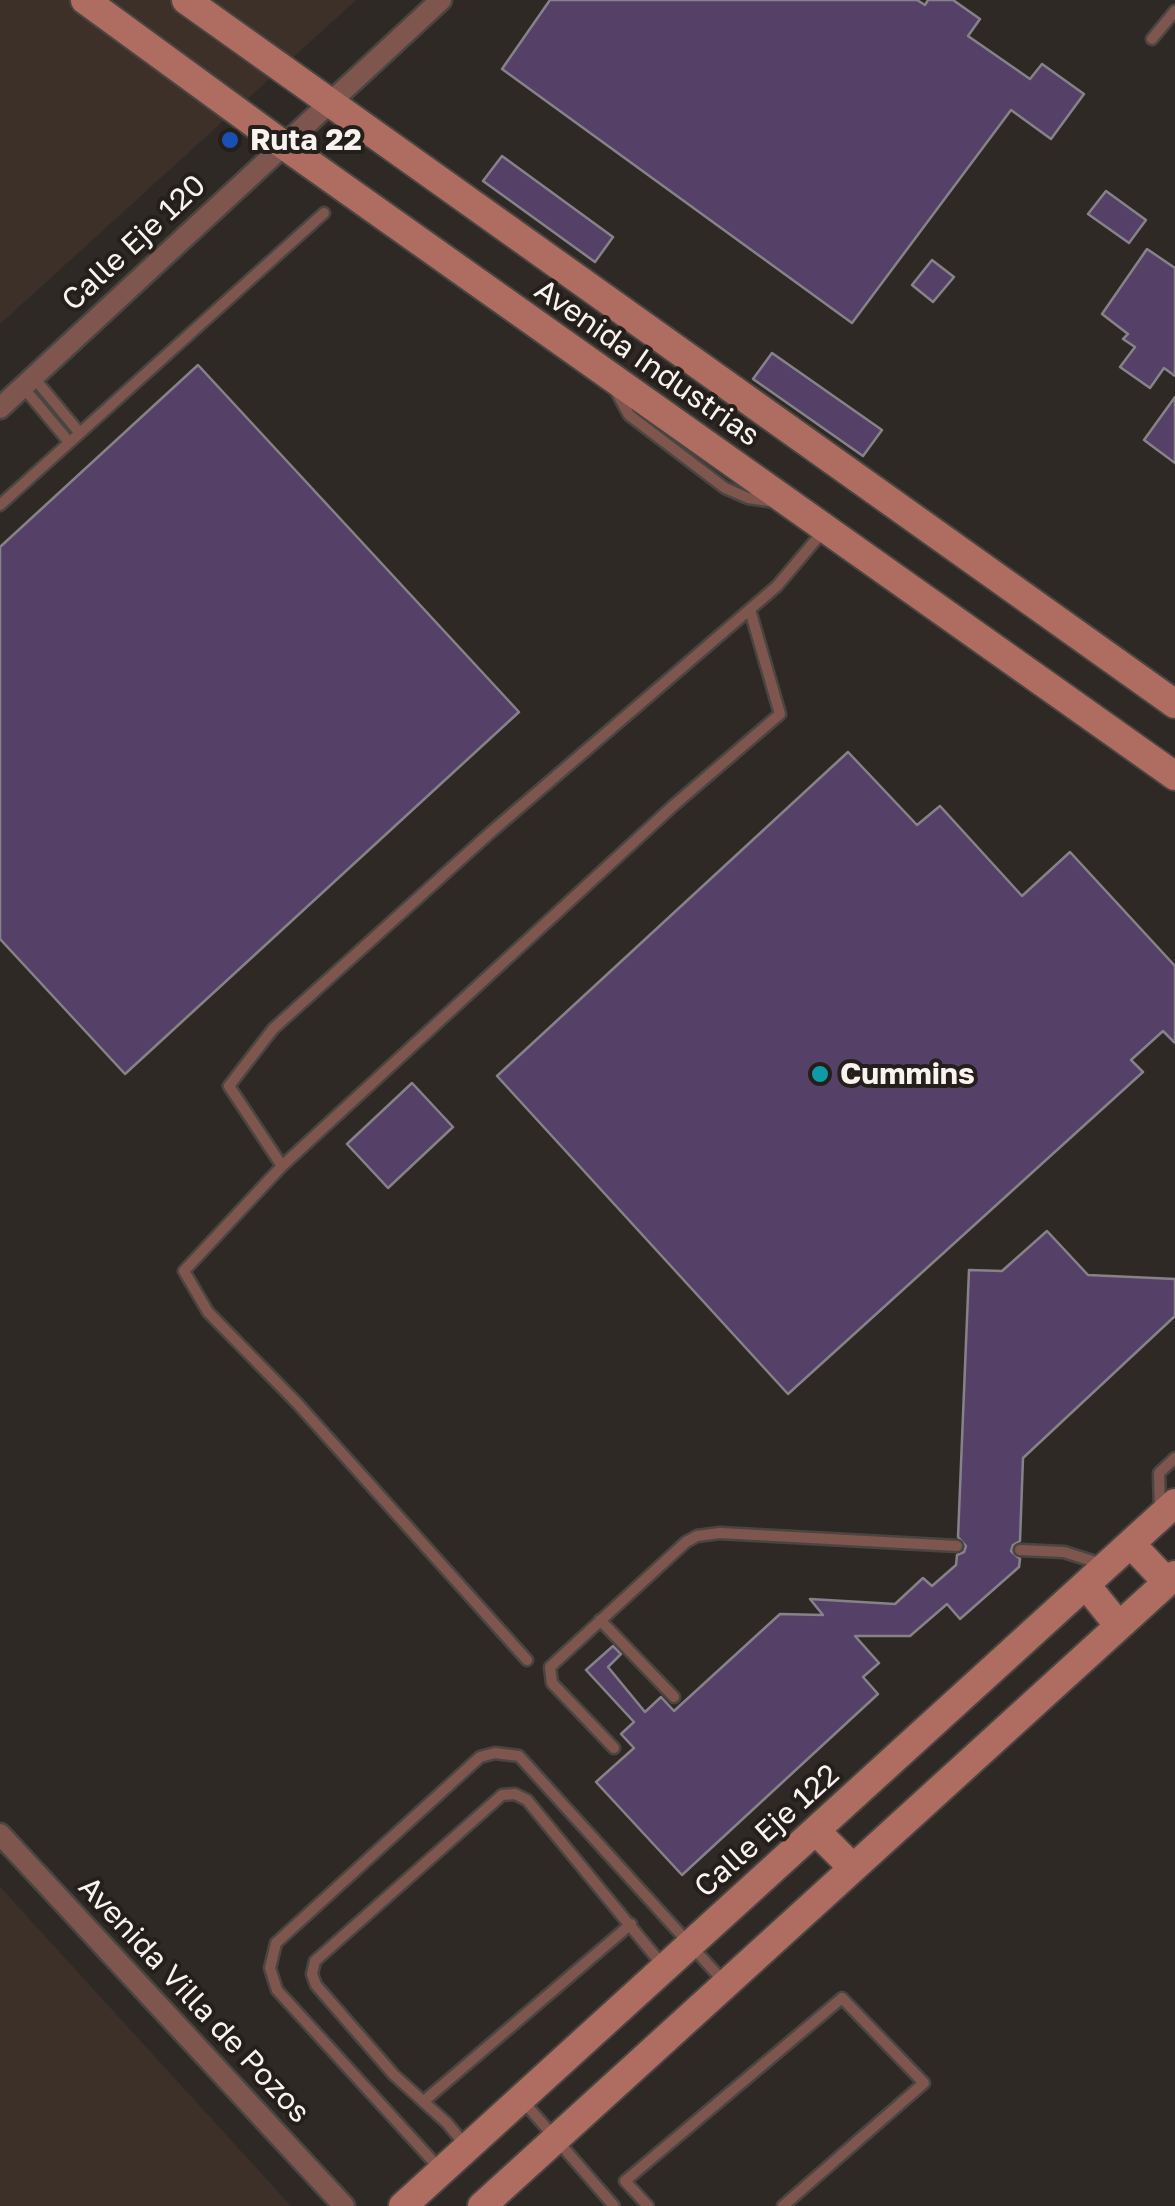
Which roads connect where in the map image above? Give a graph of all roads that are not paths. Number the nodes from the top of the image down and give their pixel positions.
1 (84, 0) edge
2 (186, 0) edge
3 (441, 0) edge
4 (1175, 11) edge
5 (1152, 39) dead end
6 (330, 104) junction
7 (285, 146) junction
8 (324, 213) dead end
9 (28, 382) junction
10 (0, 408) edge
11 (79, 432) junction
12 (69, 442) junction
13 (0, 505) edge
14 (825, 529) junction
15 (750, 610) junction
16 (1175, 704) edge
17 (1175, 776) edge
18 (282, 1166) junction
19 (1175, 1458) edge
20 (1168, 1510) edge
21 (1131, 1544) junction
22 (957, 1546) dead end
23 (1020, 1550) dead end
24 (1107, 1566) junction
25 (1171, 1578) edge
26 (1086, 1585) junction
27 (600, 1620) junction
28 (1119, 1626) junction
29 (527, 1660) dead end
30 (674, 1697) dead end
31 (614, 1748) dead end
32 (816, 1830) junction
33 (0, 1834) edge
34 (854, 1868) junction
35 (631, 1924) junction
36 (690, 1945) junction
37 (665, 1968) junction
38 (726, 1984) junction
39 (521, 2099) junction
40 (424, 2101) junction
41 (555, 2139) junction
42 (468, 2148) junction
43 (442, 2171) junction
44 (344, 2206) edge
45 (403, 2206) edge
46 (482, 2206) edge
47 (614, 2206) edge
48 (648, 2206) edge
49 (782, 2206) edge

1 - 7 main road, Avenida Industrias
2 - 6 main road, Avenida Industrias
3 - 6 street, Calle Eje 120
4 - 5 lane
6 - 7 street, Calle Eje 120
6 - 16 main road, Avenida Industrias
7 - 9 street, Calle Eje 120
7 - 14 main road, Avenida Industrias
8 - 11 lane
9 - 10 street, Calle Eje 120
9 - 11 lane
9 - 12 lane
11 - 12 lane
12 - 13 lane
14 - 15 lane
14 - 17 main road, Avenida Industrias
15 - 18 lane
15 - 18 lane
18 - 29 lane
19 - 20 lane
20 - 21 main road, Calle Eje 122
21 - 24 main road, Calle Eje 122
21 - 25 main road
22 - 27 lane
23 - 24 lane
24 - 26 main road, Calle Eje 122
25 - 28 main road
26 - 28 main road
26 - 32 main road, Calle Eje 122
27 - 30 lane
27 - 31 lane
28 - 34 main road
32 - 34 main road
32 - 36 main road, Calle Eje 122
33 - 44 street, Avenida Villa de Pozos
34 - 38 main road
35 - 37 lane
35 - 40 lane
35 - 40 lane
36 - 37 main road, Calle Eje 122
36 - 38 lane
36 - 43 lane
37 - 39 main road, Calle Eje 122
38 - 41 main road
39 - 41 lane
39 - 42 main road, Calle Eje 122
40 - 42 lane
41 - 46 main road
41 - 47 lane
42 - 43 main road, Calle Eje 122
43 - 45 main road, Calle Eje 122
48 - 49 lane

